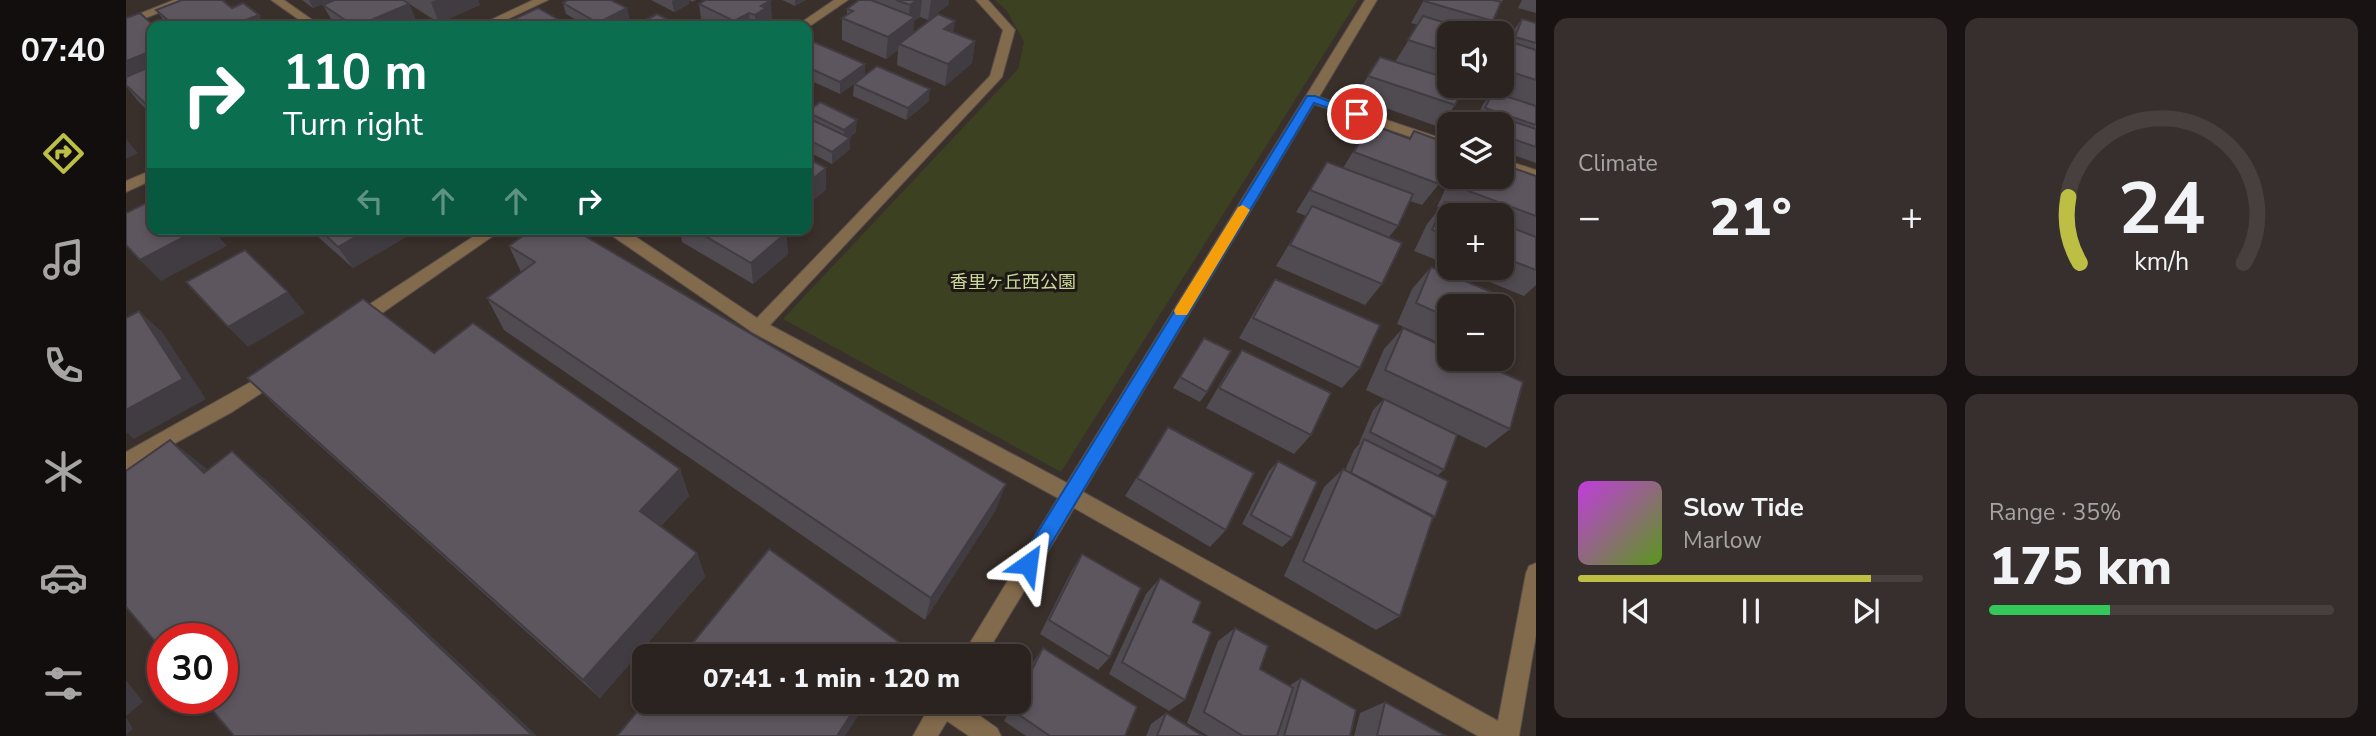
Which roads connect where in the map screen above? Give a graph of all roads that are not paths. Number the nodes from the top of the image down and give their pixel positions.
1 (184, 0) edge
2 (277, 0) edge
3 (542, 0) edge
4 (842, 0) edge
5 (982, 0) edge
6 (1371, 0) edge
7 (307, 21) edge
8 (495, 21) edge
9 (810, 21) edge
10 (126, 23) edge
11 (1311, 99) junction
12 (1437, 142) edge
13 (1514, 167) edge
14 (1536, 175) edge
15 (147, 177) edge
16 (126, 187) edge
17 (487, 235) edge
18 (622, 235) edge
19 (758, 327) junction
20 (338, 333) edge
21 (293, 363) edge
22 (126, 462) edge
23 (1070, 495) junction
24 (1536, 573) edge
25 (980, 644) edge
26 (938, 714) edge
27 (959, 714) edge
28 (925, 736) edge
29 (989, 736) edge
30 (1501, 736) edge
31 (1507, 736) edge

1 - 10 street
2 - 7 street
3 - 8 street
4 - 9 street
5 - 19 street
6 - 11 street
11 - 12 street
11 - 23 street
13 - 14 street
15 - 16 street
17 - 20 street
18 - 19 street
19 - 23 street
21 - 22 street
23 - 25 street
23 - 30 street
24 - 31 street
26 - 28 street
27 - 29 street

